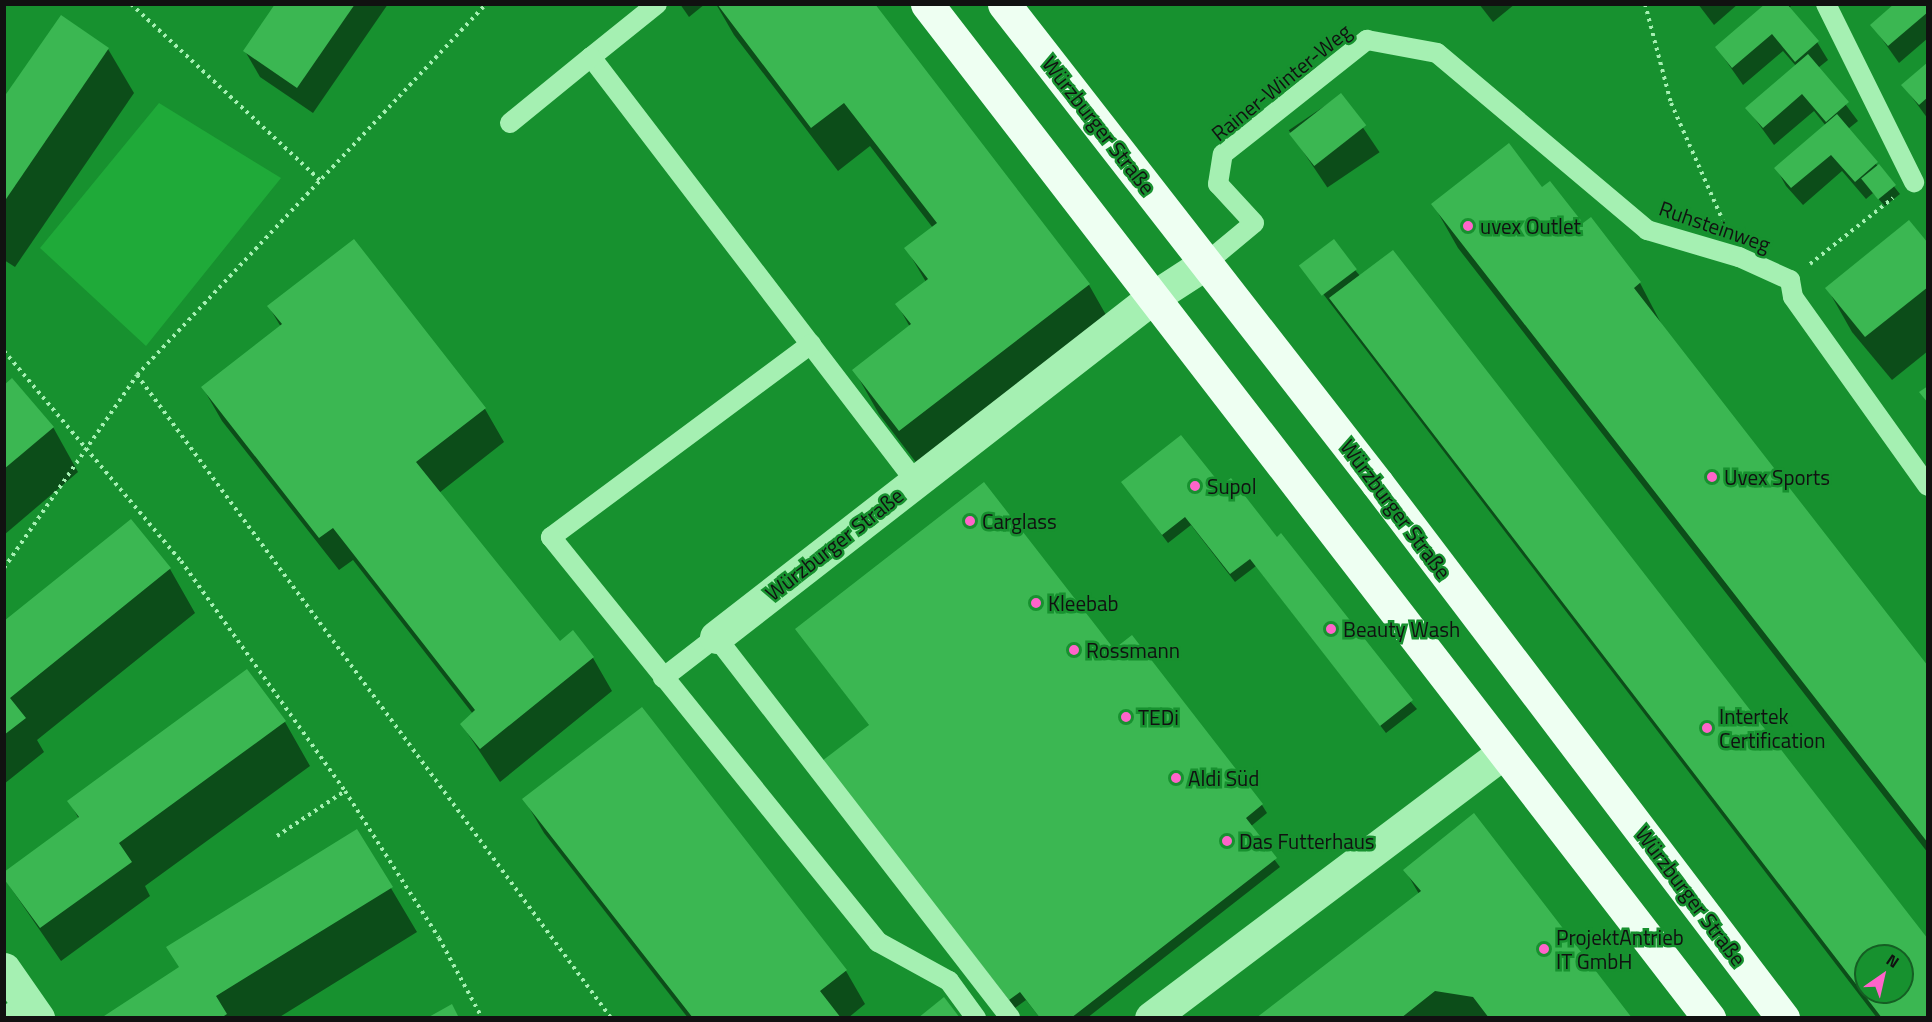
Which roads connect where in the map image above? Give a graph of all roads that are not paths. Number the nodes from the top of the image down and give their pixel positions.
1 (657, 4) edge
2 (927, 4) edge
3 (1004, 4) edge
4 (1826, 4) edge
5 (1437, 53) joint
6 (591, 57) junction
7 (510, 123) dead end
8 (1914, 182) road end
9 (1206, 263) junction
10 (1152, 298) junction
11 (811, 344) junction
12 (915, 481) junction
13 (1928, 486) edge
14 (716, 637) junction
15 (663, 678) junction
16 (1503, 753) junction
17 (4, 969) edge
18 (23, 1012) edge
19 (976, 1017) edge
20 (1010, 1017) edge
21 (1151, 1017) edge
22 (1709, 1017) edge
23 (1784, 1017) edge

1 - 6 lane
2 - 10 main road
3 - 9 main road, Würzburger Straße
4 - 8 lane
5 - 9 lane, Rainer-Winter-Weg
5 - 13 lane, Ruhsteinweg
6 - 7 lane
6 - 11 lane
9 - 10 street, Würzburger Straße
9 - 23 main road, Würzburger Straße
10 - 12 street, Würzburger Straße
10 - 16 main road
11 - 12 lane
11 - 15 lane
12 - 14 street, Würzburger Straße
14 - 15 lane
14 - 20 lane
15 - 19 lane
16 - 21 street
16 - 22 main road
17 - 18 street

